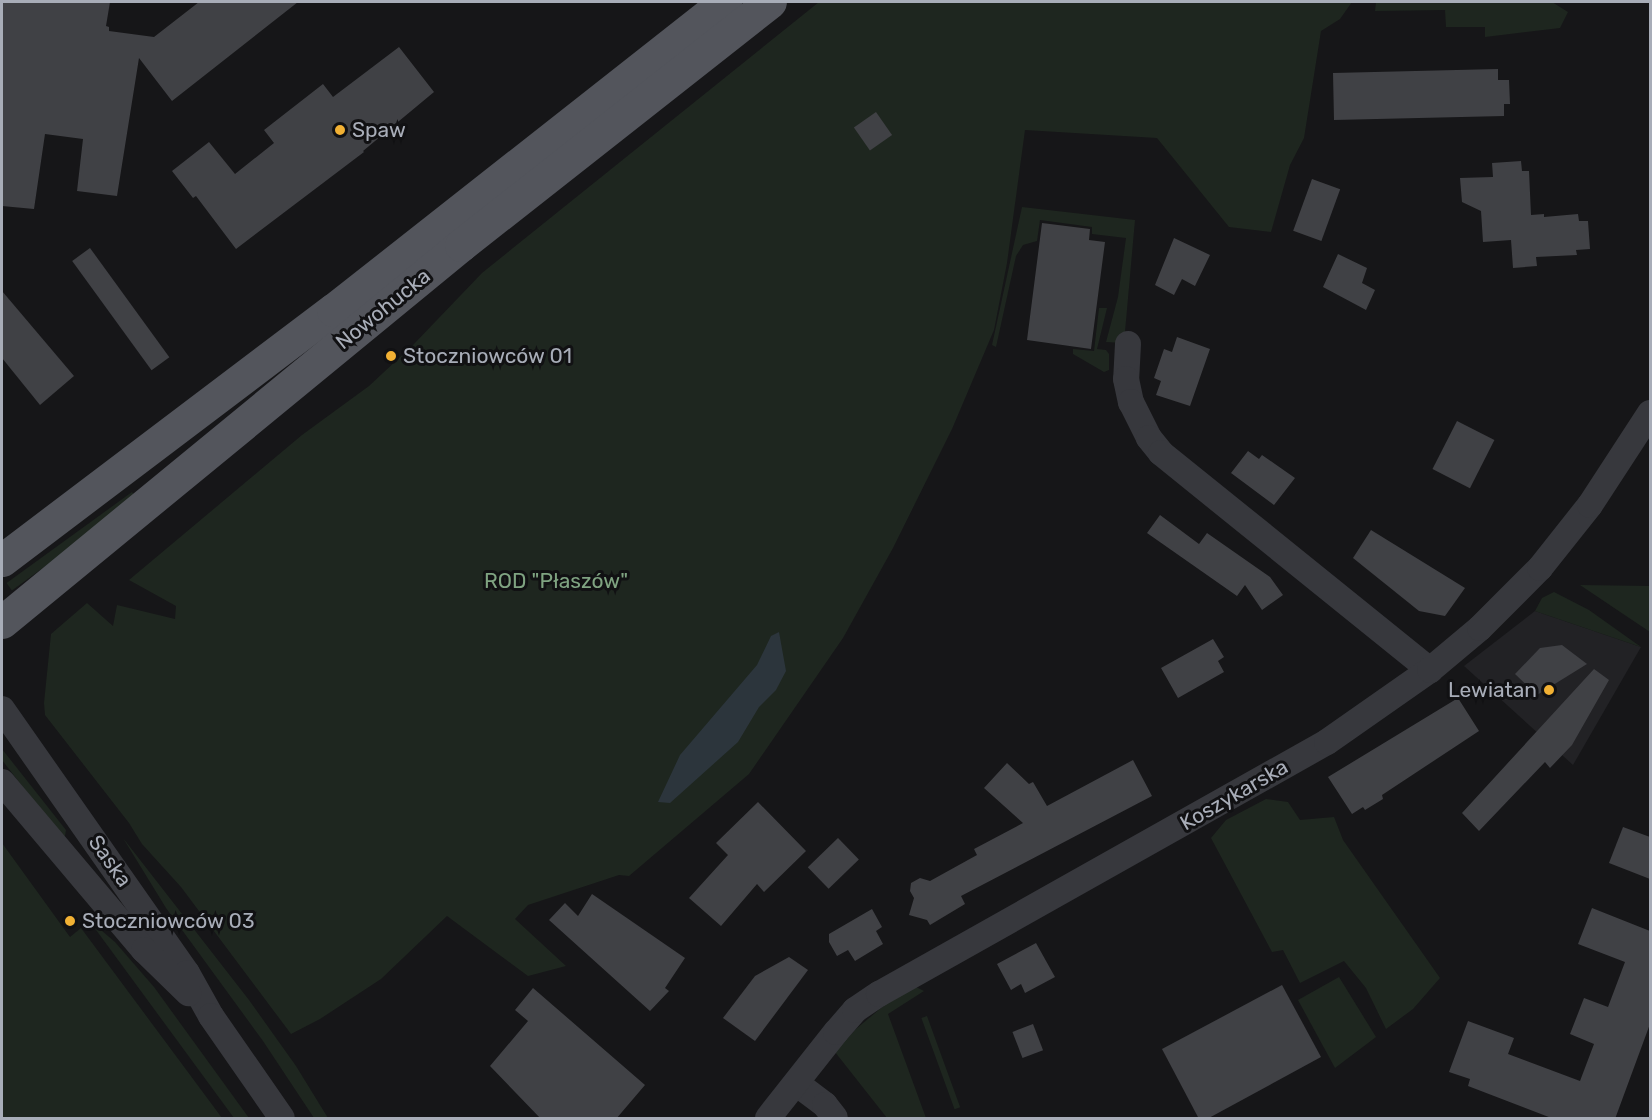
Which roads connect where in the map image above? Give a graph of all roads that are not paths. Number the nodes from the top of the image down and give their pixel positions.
1 (725, 2) edge
2 (770, 2) edge
3 (1128, 344) dead end
4 (1650, 412) edge
5 (2, 560) edge
6 (2, 622) edge
7 (1430, 670) junction
8 (2, 710) edge
9 (2, 782) edge
10 (211, 1016) junction
11 (796, 1083) junction
12 (282, 1119) edge
13 (768, 1119) edge
14 (835, 1119) edge

1 - 5 main road, Nowohucka
2 - 6 main road, Nowohucka
3 - 7 street
4 - 7 street, Koszykarska
7 - 11 street, Koszykarska
8 - 10 street, Saska
9 - 10 street, Saska
10 - 12 street, Saska
11 - 13 street, Koszykarska
11 - 14 street

